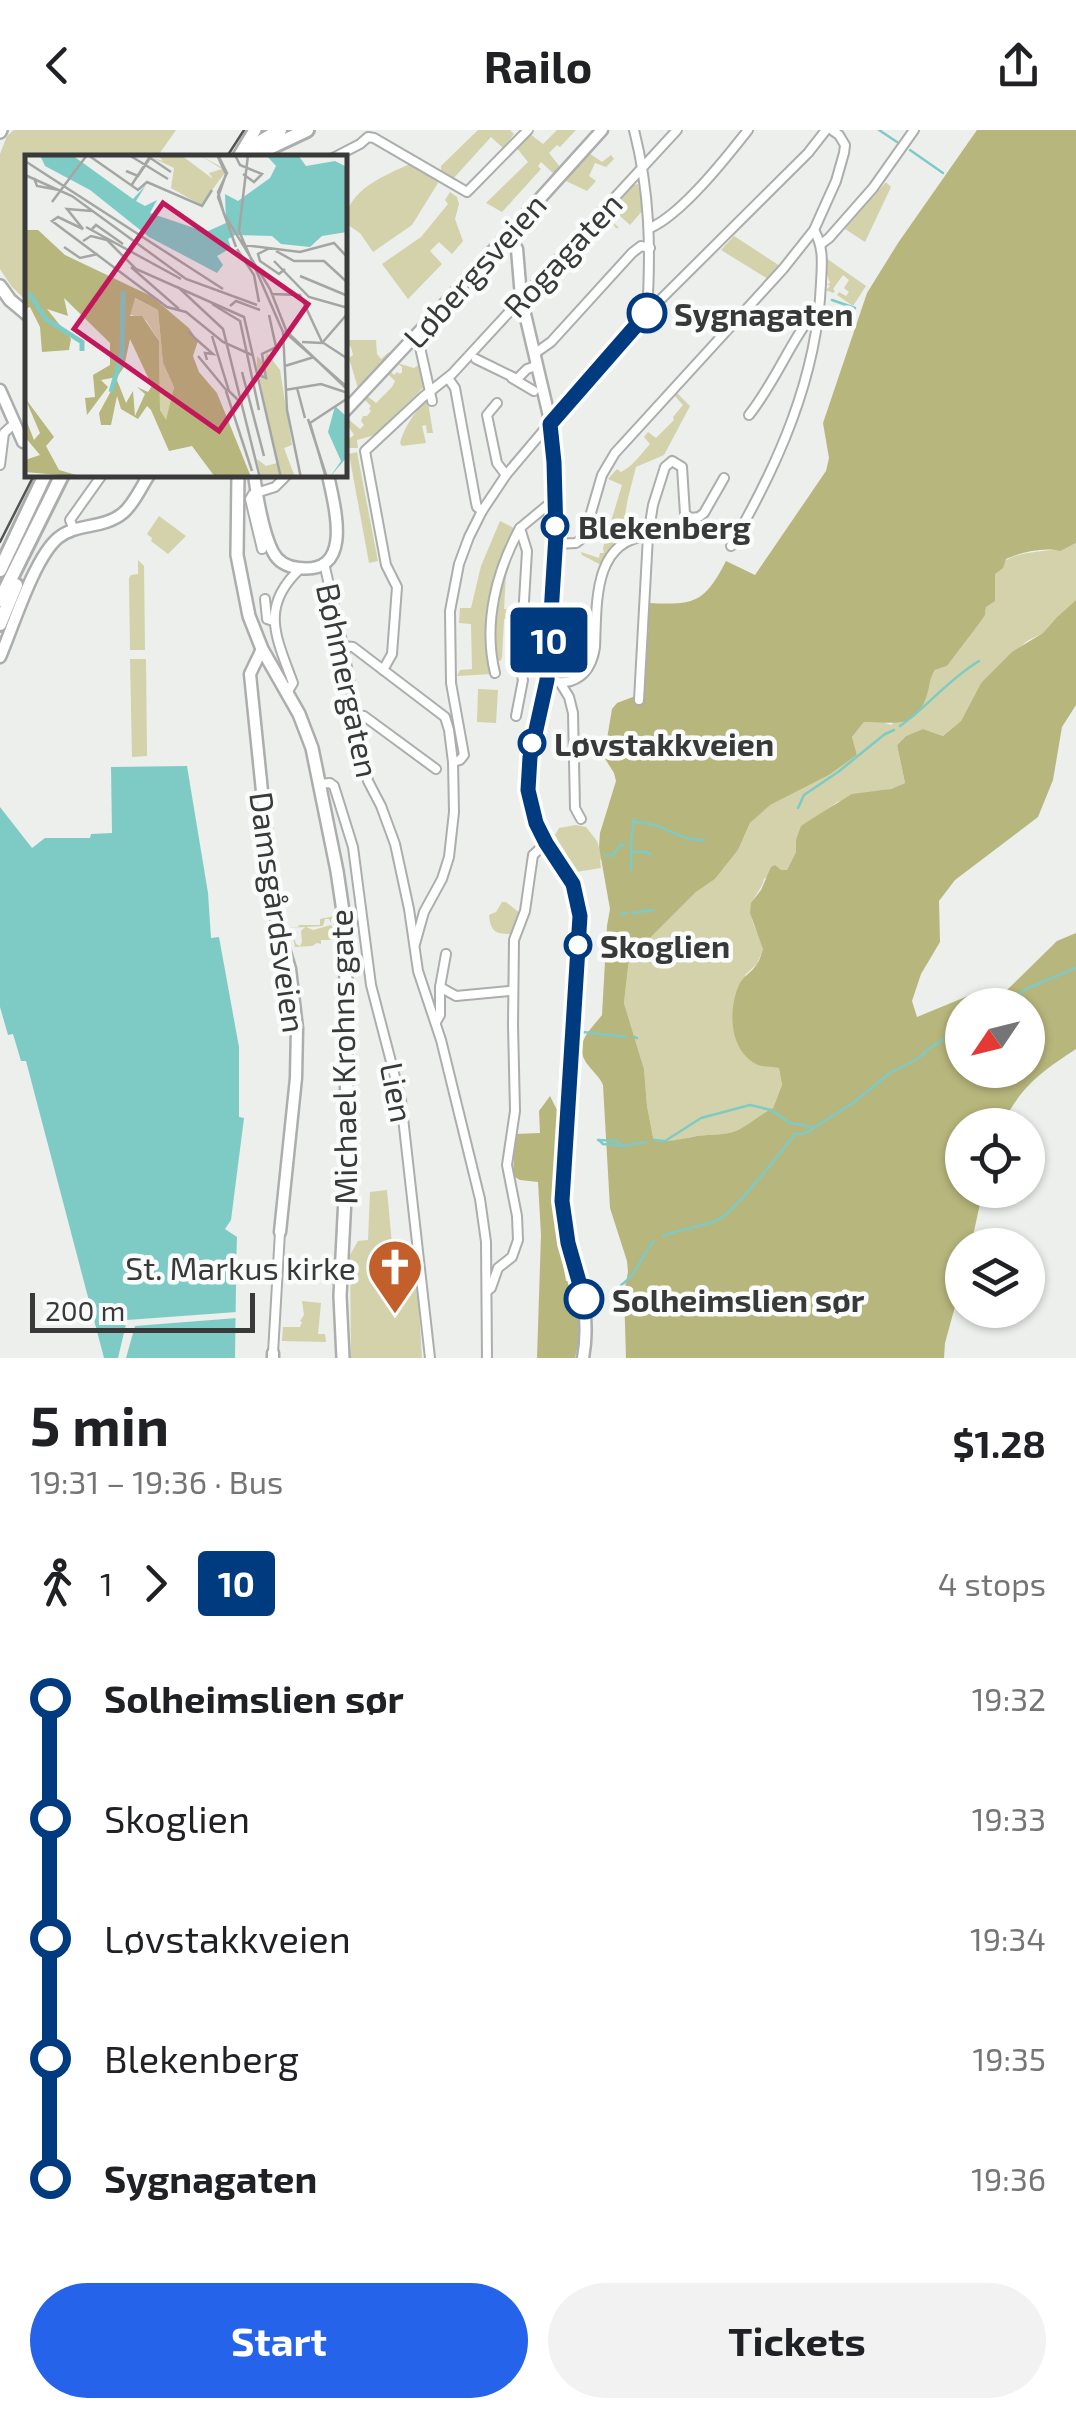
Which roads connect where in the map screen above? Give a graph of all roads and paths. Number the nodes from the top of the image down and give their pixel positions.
1 (254, 130) edge
2 (280, 130) edge
3 (307, 130) edge
4 (528, 130) edge
5 (602, 130) edge
6 (634, 130) edge
7 (677, 130) edge
8 (748, 130) edge
9 (829, 130) edge
10 (914, 130) edge
11 (242, 155) edge
12 (243, 155) edge
13 (261, 155) edge
14 (339, 155) edge
15 (642, 168) junction
16 (650, 228) junction
17 (814, 230) junction
18 (508, 234) junction
19 (821, 244) junction
20 (650, 248) junction
21 (0, 286) edge
22 (521, 297) junction
23 (820, 306) junction
24 (25, 312) edge
25 (647, 313) junction
26 (417, 334) junction
27 (476, 359) dead end
28 (535, 360) junction
29 (448, 378) junction
30 (512, 378) junction
31 (0, 390) edge
32 (534, 391) dead end
33 (431, 396) junction
34 (497, 402) dead end
35 (348, 408) edge
36 (748, 415) dead end
37 (15, 422) junction
38 (550, 424) junction
39 (24, 442) dead end
40 (0, 465) edge
41 (506, 475) junction
42 (44, 478) edge
43 (61, 478) edge
44 (100, 478) edge
45 (147, 478) edge
46 (238, 478) edge
47 (255, 478) edge
48 (284, 478) edge
49 (328, 478) edge
50 (724, 478) dead end
51 (258, 493) junction
52 (554, 499) junction
53 (482, 511) junction
54 (27, 514) junction
55 (520, 528) junction
56 (74, 530) junction
57 (648, 536) junction
58 (555, 544) junction
59 (731, 546) dead end
60 (262, 549) dead end
61 (0, 552) edge
62 (454, 560) dead end
63 (324, 562) junction
64 (20, 564) junction
65 (302, 568) junction
66 (0, 570) edge
67 (456, 574) junction
68 (265, 599) dead end
69 (0, 600) edge
70 (273, 621) junction
71 (0, 624) edge
72 (342, 646) junction
73 (262, 649) junction
74 (0, 656) edge
75 (383, 670) junction
76 (495, 673) dead end
77 (547, 680) junction
78 (560, 684) junction
79 (287, 694) junction
80 (639, 700) dead end
81 (356, 715) junction
82 (516, 716) dead end
83 (453, 762) junction
84 (436, 769) dead end
85 (320, 784) junction
86 (581, 819) dead end
87 (546, 843) junction
88 (415, 944) junction
89 (446, 954) dead end
90 (440, 987) junction
91 (510, 991) dead end
92 (436, 1022) junction
93 (280, 1232) joint
94 (487, 1291) junction
95 (273, 1356) edge
96 (342, 1358) edge
97 (430, 1358) edge
98 (487, 1358) edge
99 (583, 1358) edge

1 - 11 main road
2 - 12 highway
3 - 13 highway
4 - 14 street
5 - 18 street, Løbergsveien
6 - 15 street
7 - 15 street, Rogagaten
8 - 16 street
9 - 17 street
9 - 25 street
10 - 19 street
15 - 16 street
15 - 22 street, Rogagaten
16 - 20 street
17 - 19 street
17 - 58 street
18 - 22 street
18 - 26 street, Løbergsveien
19 - 23 street
20 - 25 street
20 - 28 street
21 - 24 main road
22 - 28 street
22 - 29 street, Rogagaten
23 - 36 street
23 - 59 street
25 - 38 street
26 - 33 street
26 - 35 street, Løbergsveien
27 - 30 street
28 - 30 street
28 - 38 street
29 - 33 street, Rogagaten
29 - 53 street
30 - 32 street
31 - 37 street
33 - 75 street, Rogagaten
34 - 41 street
37 - 39 street
37 - 40 street
38 - 41 street
38 - 52 street
41 - 53 street
42 - 54 highway
43 - 64 highway
44 - 56 street
45 - 56 street
46 - 73 main road, Michael Krohns gate
47 - 51 street
48 - 51 street
49 - 63 street, Bøhmergaten
50 - 57 street
51 - 60 street
51 - 65 street
52 - 55 street
52 - 58 street
53 - 67 street
54 - 61 highway
54 - 66 highway
55 - 76 street
55 - 82 street
56 - 74 street
57 - 78 street
57 - 80 street
58 - 77 street
62 - 67 street
63 - 65 street
63 - 72 street, Bøhmergaten
64 - 69 highway
64 - 71 highway
65 - 70 street
67 - 83 street
68 - 70 street
70 - 79 street
72 - 75 street
72 - 81 street, Bøhmergaten
73 - 79 main road, Michael Krohns gate
73 - 93 street, Damsgårdsveien
75 - 83 street
77 - 78 street
77 - 87 street
78 - 86 street
79 - 85 main road, Michael Krohns gate
81 - 84 street
81 - 88 street, Bøhmergaten
83 - 88 street
85 - 96 main road, Michael Krohns gate
85 - 97 street, Lien
87 - 94 street
87 - 99 street
88 - 92 street, Bøhmergaten
89 - 90 street
90 - 91 street
90 - 92 street
92 - 94 street, Bøhmergaten
93 - 95 street, Damsgårdsveien
94 - 98 street, Bøhmergaten

